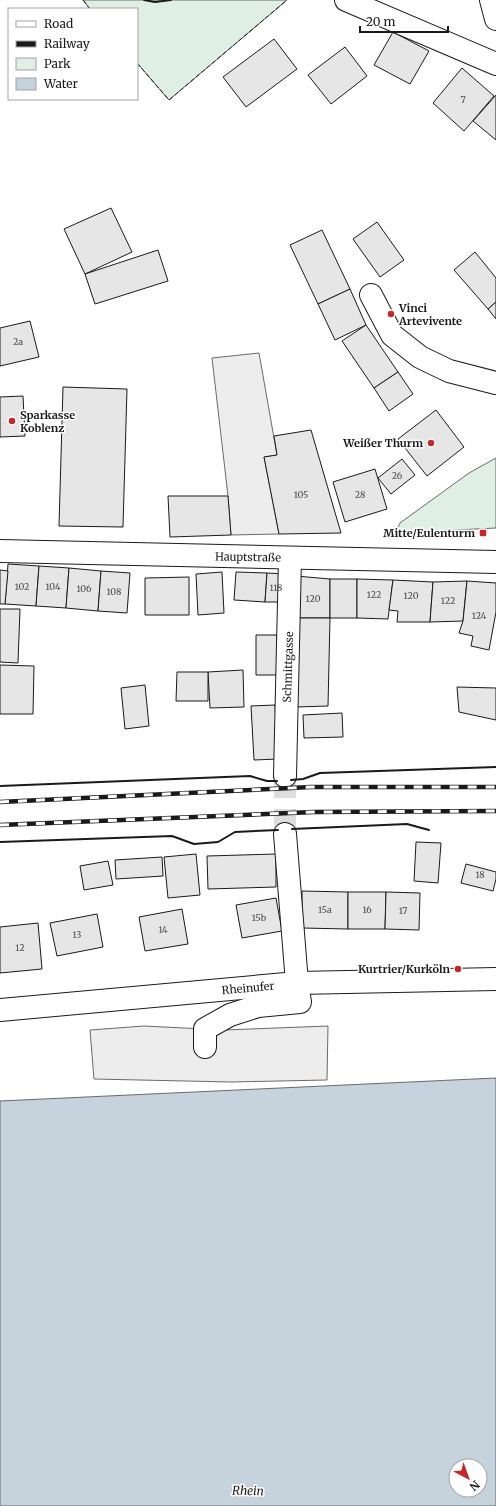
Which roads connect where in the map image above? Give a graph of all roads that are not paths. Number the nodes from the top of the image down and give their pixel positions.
1 (346, 0) edge
2 (491, 0) edge
3 (496, 20) edge
4 (496, 64) edge
5 (371, 295) dead end
6 (496, 383) edge
7 (0, 551) edge
8 (290, 558) junction
9 (496, 562) edge
10 (284, 776) tunnel mouth
11 (285, 834) tunnel mouth
12 (496, 979) edge
13 (297, 983) junction
14 (0, 1010) edge
15 (205, 1047) dead end

1 - 4 street
2 - 3 street
5 - 6 street
7 - 8 street, Hauptstraße
8 - 9 street, Hauptstraße
8 - 10 street, Schmittgasse
11 - 13 street
12 - 13 street, Rheinufer
13 - 14 street, Rheinufer
13 - 15 street

